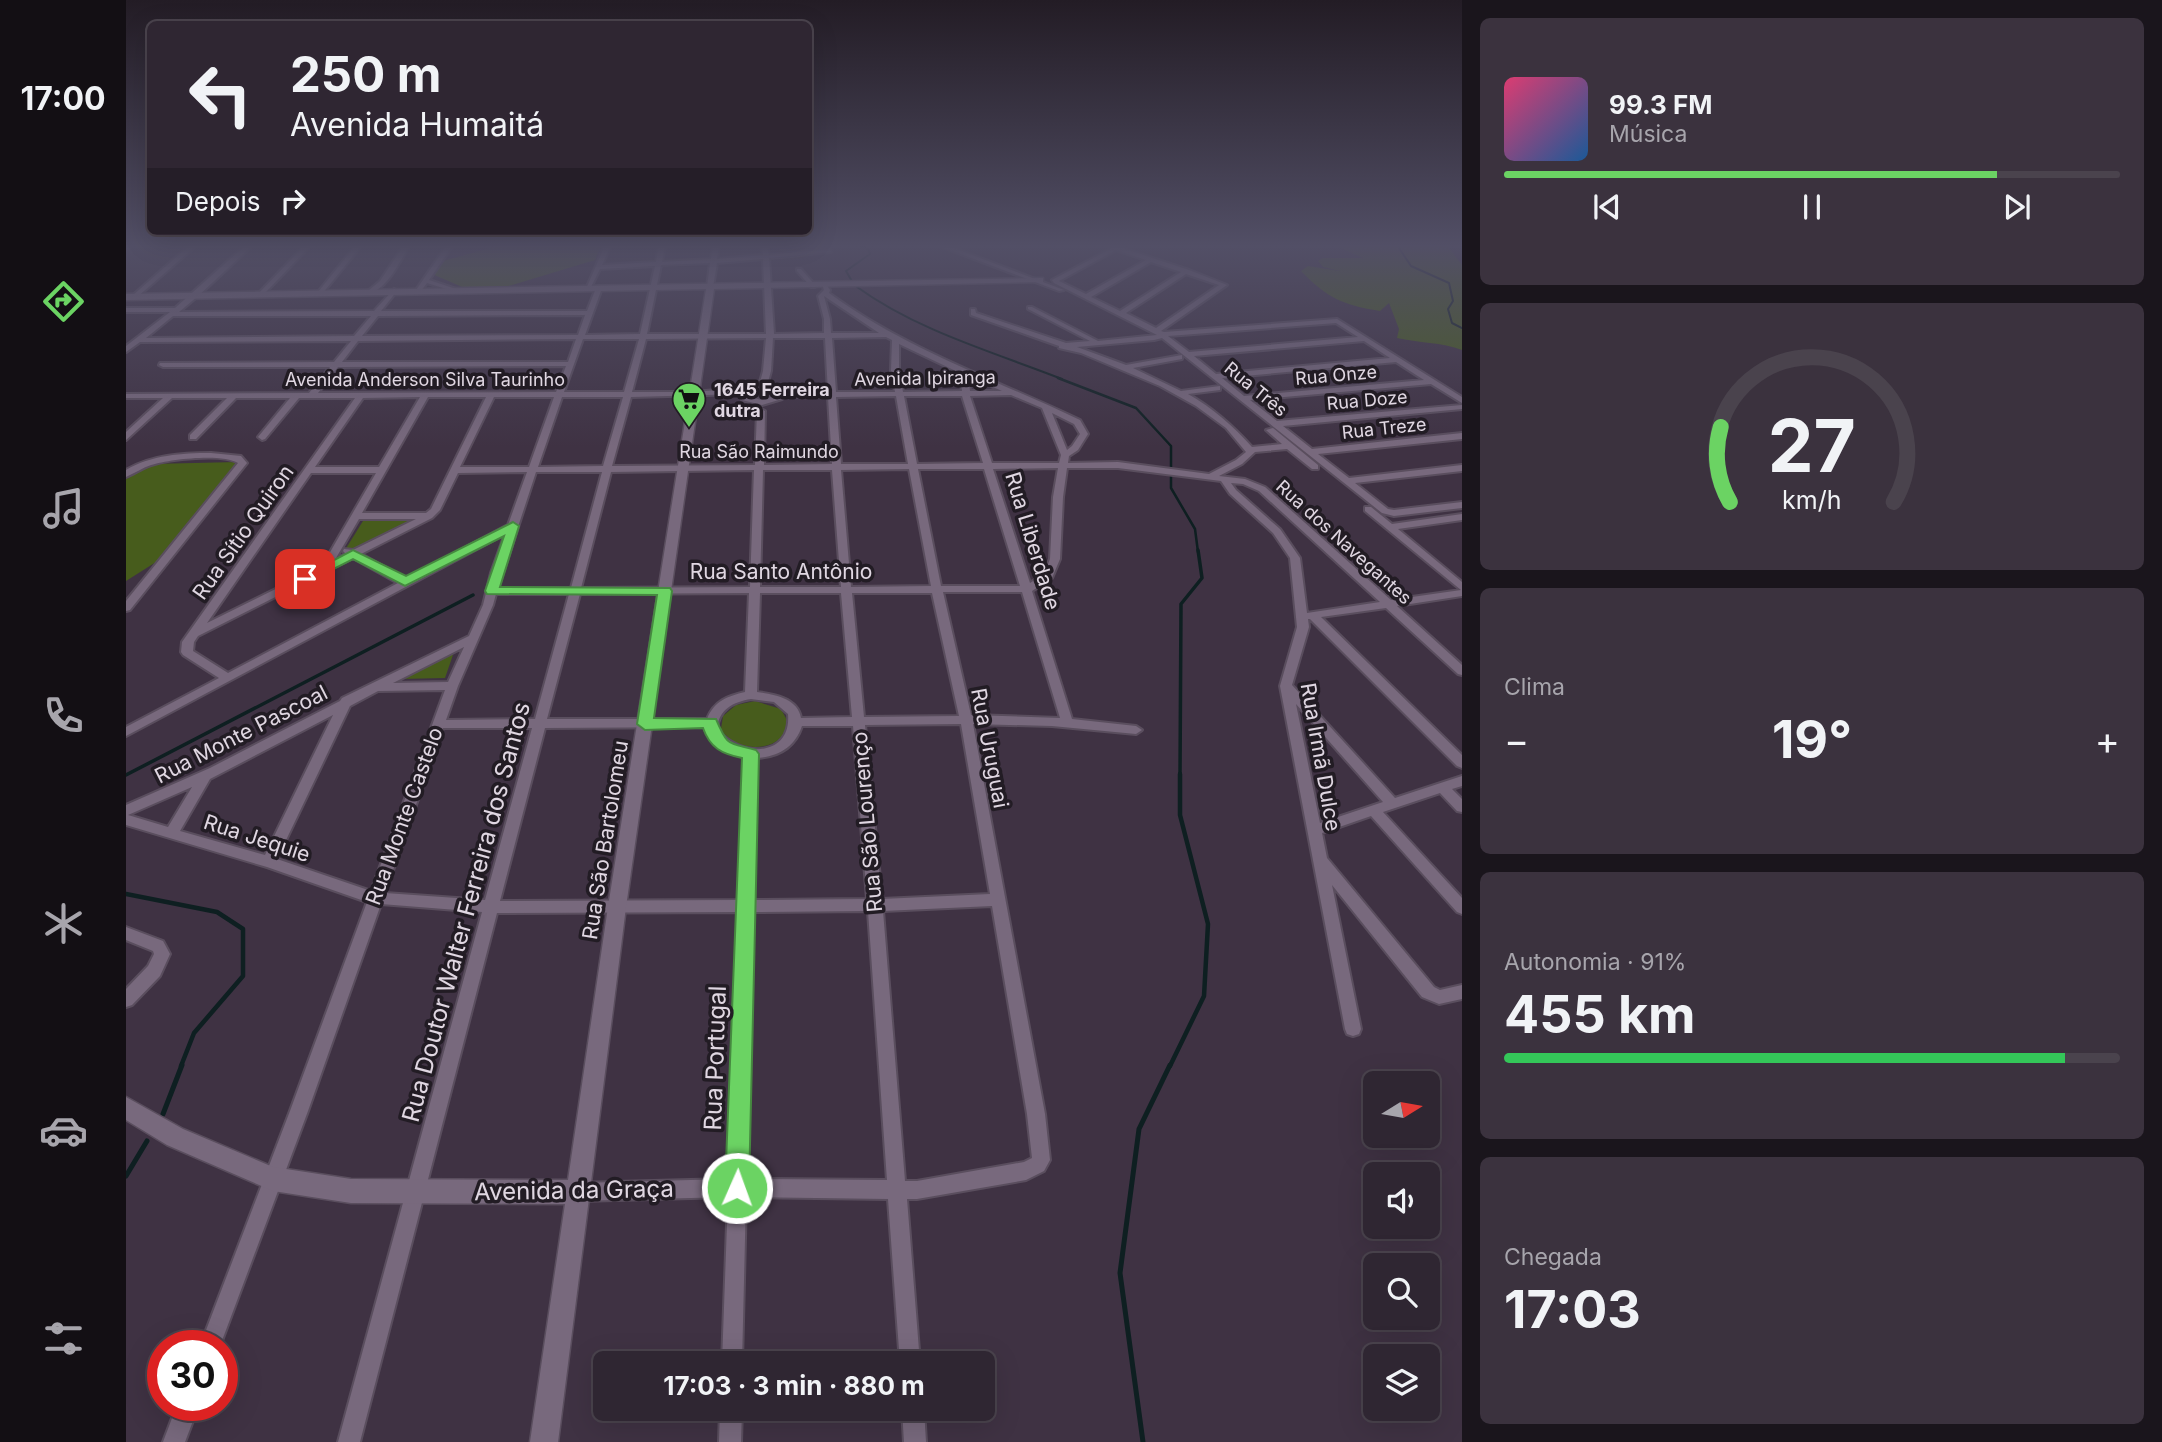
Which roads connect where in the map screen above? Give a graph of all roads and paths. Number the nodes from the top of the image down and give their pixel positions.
1 (175, 312) edge
2 (204, 312) edge
3 (649, 312) edge
4 (707, 312) edge
5 (768, 312) edge
6 (824, 312) edge
7 (850, 312) edge
8 (973, 312) edge
9 (1040, 312) edge
10 (1111, 312) edge
11 (1117, 312) edge
12 (1123, 312) edge
13 (1188, 312) edge
14 (589, 313) joint
15 (376, 314) junction
16 (1120, 314) junction
17 (1158, 335) junction
18 (769, 337) junction
19 (828, 337) junction
20 (579, 338) junction
21 (642, 338) junction
22 (703, 338) junction
23 (890, 339) junction
24 (1366, 339) junction
25 (139, 340) junction
26 (356, 340) junction
27 (1095, 341) junction
28 (1062, 346) junction
29 (126, 350) edge
30 (1183, 356) junction
31 (1397, 360) junction
32 (570, 364) junction
33 (163, 365) dead end
34 (336, 366) junction
35 (1123, 368) junction
36 (964, 372) junction
37 (767, 376) junction
38 (1215, 376) junction
39 (1432, 382) junction
40 (1217, 388) junction
41 (1010, 393) junction
42 (1181, 393) junction
43 (626, 394) junction
44 (694, 394) junction
45 (724, 394) joint
46 (491, 395) junction
47 (558, 395) junction
48 (750, 395) junction
49 (774, 395) junction
50 (799, 395) joint
51 (831, 395) junction
52 (900, 395) junction
53 (966, 395) junction
54 (126, 396) edge
55 (170, 396) junction
56 (233, 396) junction
57 (296, 396) junction
58 (311, 396) junction
59 (360, 396) junction
60 (425, 396) junction
61 (1243, 398) junction
62 (1462, 404) edge
63 (1046, 409) junction
64 (761, 411) junction
65 (1275, 424) junction
66 (1462, 436) edge
67 (126, 437) edge
68 (193, 437) dead end
69 (262, 437) dead end
70 (1288, 446) junction
71 (1310, 452) junction
72 (1063, 460) junction
73 (1248, 465) junction
74 (914, 466) junction
75 (990, 466) junction
76 (758, 467) junction
77 (836, 467) junction
78 (533, 468) junction
79 (606, 468) junction
80 (683, 468) junction
81 (1462, 468) edge
82 (310, 470) junction
83 (383, 470) junction
84 (456, 470) junction
85 (126, 474) edge
86 (1217, 477) junction
87 (1346, 481) junction
88 (1462, 505) edge
89 (355, 516) junction
90 (429, 516) junction
91 (1457, 517) edge
92 (1462, 525) edge
93 (513, 526) junction
94 (1391, 527) junction
95 (339, 545) junction
96 (353, 554) junction
97 (325, 569) junction
98 (405, 582) junction
99 (1462, 587) edge
100 (1028, 589) junction
101 (756, 590) junction
102 (847, 590) junction
103 (937, 590) junction
104 (492, 591) junction
105 (665, 591) junction
106 (575, 592) junction
107 (1462, 593) edge
108 (1388, 604) junction
109 (126, 608) edge
110 (1307, 616) junction
111 (195, 633) junction
112 (473, 638) junction
113 (1462, 671) edge
114 (226, 677) junction
115 (452, 686) junction
116 (1286, 686) junction
117 (372, 687) junction
118 (751, 695) junction
119 (346, 701) junction
120 (966, 720) junction
121 (1067, 721) junction
122 (797, 722) junction
123 (858, 722) junction
124 (710, 723) junction
125 (438, 724) junction
126 (538, 724) junction
127 (645, 724) junction
128 (1136, 730) dead end
129 (126, 732) edge
130 (750, 754) junction
131 (1462, 763) edge
132 (204, 779) junction
133 (1462, 781) edge
134 (1443, 788) junction
135 (1393, 804) junction
136 (1462, 807) edge
137 (126, 811) edge
138 (1374, 811) junction
139 (126, 820) edge
140 (1315, 830) junction
141 (172, 833) junction
142 (1319, 858) junction
143 (269, 862) junction
144 (374, 898) junction
145 (998, 900) junction
146 (875, 905) junction
147 (745, 906) junction
148 (492, 907) junction
149 (617, 907) junction
150 (1462, 908) edge
151 (126, 933) edge
152 (1462, 992) edge
153 (126, 1000) edge
154 (1353, 1029) dead end
155 (126, 1108) edge
156 (1040, 1163) joint
157 (273, 1179) junction
158 (737, 1188) junction
159 (897, 1189) junction
160 (415, 1192) junction
161 (578, 1192) junction
162 (216, 1330) edge
163 (732, 1351) edge
164 (908, 1351) edge
165 (182, 1421) edge
166 (731, 1421) edge
167 (914, 1421) edge
168 (174, 1442) edge
169 (349, 1442) edge
170 (544, 1442) edge
171 (730, 1442) edge
172 (915, 1442) edge

1 - 25 street
2 - 15 street
3 - 21 street, Rua Doutor Walter Ferreira dos Santos
4 - 22 street, Rua São Bartolomeu
5 - 18 street
6 - 19 street, Rua São Lourenço
7 - 23 street
8 - 28 street
9 - 27 street
10 - 17 street
11 - 16 street
12 - 16 street
13 - 17 street
14 - 15 street
14 - 20 street, Rua Monte Castelo
15 - 26 street
16 - 17 street
17 - 24 street
17 - 27 street
17 - 30 street
18 - 19 street
18 - 22 street
18 - 37 street
19 - 23 street
19 - 51 street, Rua São Lourenço
20 - 21 street
20 - 26 street
20 - 32 street, Rua Monte Castelo
21 - 22 street
21 - 43 street, Rua Doutor Walter Ferreira dos Santos
22 - 44 street, Rua São Bartolomeu
23 - 36 street
23 - 52 street, Rua Uruguai
24 - 30 street
24 - 31 street
25 - 26 street
25 - 29 street
26 - 34 street
27 - 28 street
28 - 35 street
30 - 35 street
30 - 38 street, Rua Três
30 - 40 street
31 - 38 street
31 - 39 street
32 - 34 street
32 - 47 street, Rua Monte Castelo
33 - 34 street
34 - 58 street
35 - 42 street
36 - 41 street
36 - 53 street, Rua Liberdade
37 - 48 street
37 - 49 street
38 - 61 street, Rua Três
39 - 61 street, Rua Onze
39 - 62 street
40 - 42 street
40 - 70 street
41 - 53 street, Avenida Ipiranga
41 - 63 street
42 - 73 street
43 - 44 street, Avenida Anderson Silva Taurinho
43 - 47 street, Avenida Anderson Silva Taurinho
43 - 79 street, Rua Doutor Walter Ferreira dos Santos
44 - 45 street, Avenida Anderson Silva Taurinho
44 - 80 street, Rua São Bartolomeu
45 - 48 street
46 - 47 street, Avenida Anderson Silva Taurinho
46 - 60 street, Avenida Anderson Silva Taurinho
46 - 84 street
47 - 78 street, Rua Monte Castelo
48 - 49 street
48 - 49 street
48 - 64 street
49 - 50 street
49 - 64 street
50 - 51 street, Avenida Ipiranga
51 - 52 street, Avenida Ipiranga
51 - 77 street, Rua São Lourenço
52 - 53 street, Avenida Ipiranga
52 - 74 street, Rua Uruguai
53 - 75 street, Rua Liberdade
54 - 55 street, Avenida Anderson Silva Taurinho
55 - 56 street, Avenida Anderson Silva Taurinho
55 - 67 street
56 - 57 street, Avenida Anderson Silva Taurinho
56 - 68 street
57 - 58 street, Avenida Anderson Silva Taurinho
57 - 69 street
58 - 59 street, Avenida Anderson Silva Taurinho
59 - 60 street, Avenida Anderson Silva Taurinho
59 - 82 street, Rua Sítio Quiron
60 - 83 street
61 - 65 street, Rua Três
62 - 65 street, Rua Doze
63 - 72 street
63 - 72 street
64 - 76 street
65 - 71 street, Rua Três
66 - 71 street, Rua Treze
70 - 73 street
70 - 94 street
71 - 87 street, Rua Três
72 - 75 street, Rua São Raimundo
72 - 86 street, Rua dos Navegantes
72 - 100 street
73 - 86 street, Rua dos Navegantes
73 - 86 street
73 - 108 street, Rua dos Navegantes
74 - 75 street, Rua São Raimundo
74 - 77 street, Rua São Raimundo
74 - 103 street, Rua Uruguai
75 - 100 street, Rua Liberdade
76 - 77 street, Rua São Raimundo
76 - 80 street, Rua São Raimundo
76 - 101 street
77 - 102 street, Rua São Lourenço
78 - 79 street, Rua São Raimundo
78 - 84 street, Rua São Raimundo
78 - 93 street, Rua Monte Castelo
79 - 80 street, Rua São Raimundo
79 - 106 street, Rua Doutor Walter Ferreira dos Santos
80 - 105 street, Rua São Bartolomeu
81 - 87 street
82 - 83 street
82 - 111 street, Rua Sítio Quiron
83 - 89 street
84 - 90 street
85 - 109 street
86 - 110 street, Rua Irmã Dulce
87 - 88 street, Rua Três
89 - 90 street
89 - 95 street
90 - 96 street
91 - 92 street
91 - 94 street
93 - 98 street
93 - 104 street, Rua Monte Castelo
94 - 99 street
95 - 96 street
95 - 97 street
96 - 97 street
96 - 98 street
97 - 111 street
98 - 114 street
100 - 103 street, Rua Santo Antônio
100 - 121 street, Rua Liberdade
101 - 102 street, Rua Santo Antônio
101 - 105 street, Rua Santo Antônio
101 - 118 street
102 - 103 street, Rua Santo Antônio
102 - 123 street, Rua São Lourenço
103 - 120 street, Rua Uruguai
104 - 106 street, Rua Santo Antônio
104 - 112 street, Rua Monte Castelo
105 - 106 street, Rua Santo Antônio
105 - 127 street, Rua São Bartolomeu
106 - 126 street, Rua Doutor Walter Ferreira dos Santos
107 - 108 street
108 - 110 street
108 - 113 street, Rua dos Navegantes
110 - 116 street, Rua Irmã Dulce
110 - 131 street
111 - 114 street
112 - 115 street, Rua Monte Castelo
112 - 117 street, Rua Monte Pascoal
114 - 129 street
115 - 117 street, Rua Monte Pascoal
115 - 125 street, Rua Monte Castelo
116 - 135 street
116 - 140 street, Rua Irmã Dulce
117 - 119 street, Rua Monte Pascoal
118 - 122 street
118 - 124 street
119 - 132 street, Rua Monte Pascoal
119 - 143 street
120 - 121 street
120 - 123 street
120 - 145 street, Rua Uruguai
121 - 128 street
122 - 123 street
122 - 130 street
123 - 146 street, Rua São Lourenço
124 - 127 street
124 - 130 street
125 - 126 street
125 - 144 street, Rua Monte Castelo
126 - 127 street
126 - 148 street, Rua Doutor Walter Ferreira dos Santos
127 - 149 street, Rua São Bartolomeu
130 - 147 street, Rua Portugal
132 - 137 street, Rua Monte Pascoal
132 - 141 street
133 - 134 street
134 - 135 street
134 - 136 street
135 - 138 street
138 - 140 street
138 - 150 street
139 - 141 street, Rua Jequie
140 - 142 street, Rua Irmã Dulce
141 - 143 street, Rua Jequie
142 - 152 street
142 - 154 street, Rua Irmã Dulce
143 - 144 street, Rua Jequie
144 - 148 street, Rua Jequie
144 - 157 street, Rua Monte Castelo
145 - 146 street, Rua Jequie
145 - 156 street, Rua Uruguai
146 - 147 street, Rua Jequie
146 - 159 street, Rua São Lourenço
147 - 149 street, Rua Jequie
147 - 158 street, Rua Portugal
148 - 149 street, Rua Jequie
148 - 160 street, Rua Doutor Walter Ferreira dos Santos
149 - 161 street, Rua São Bartolomeu
151 - 153 street
155 - 157 street, Avenida da Graça
156 - 159 street, Avenida da Graça
157 - 160 street, Avenida da Graça
157 - 162 street, Rua Monte Castelo
158 - 159 street, Avenida da Graça
158 - 161 street, Avenida da Graça
158 - 163 street, Rua Portugal
159 - 164 street, Rua São Lourenço
160 - 161 street, Avenida da Graça
160 - 169 street, Rua Doutor Walter Ferreira dos Santos
161 - 170 street, Rua São Bartolomeu
165 - 168 street
166 - 171 street
167 - 172 street

